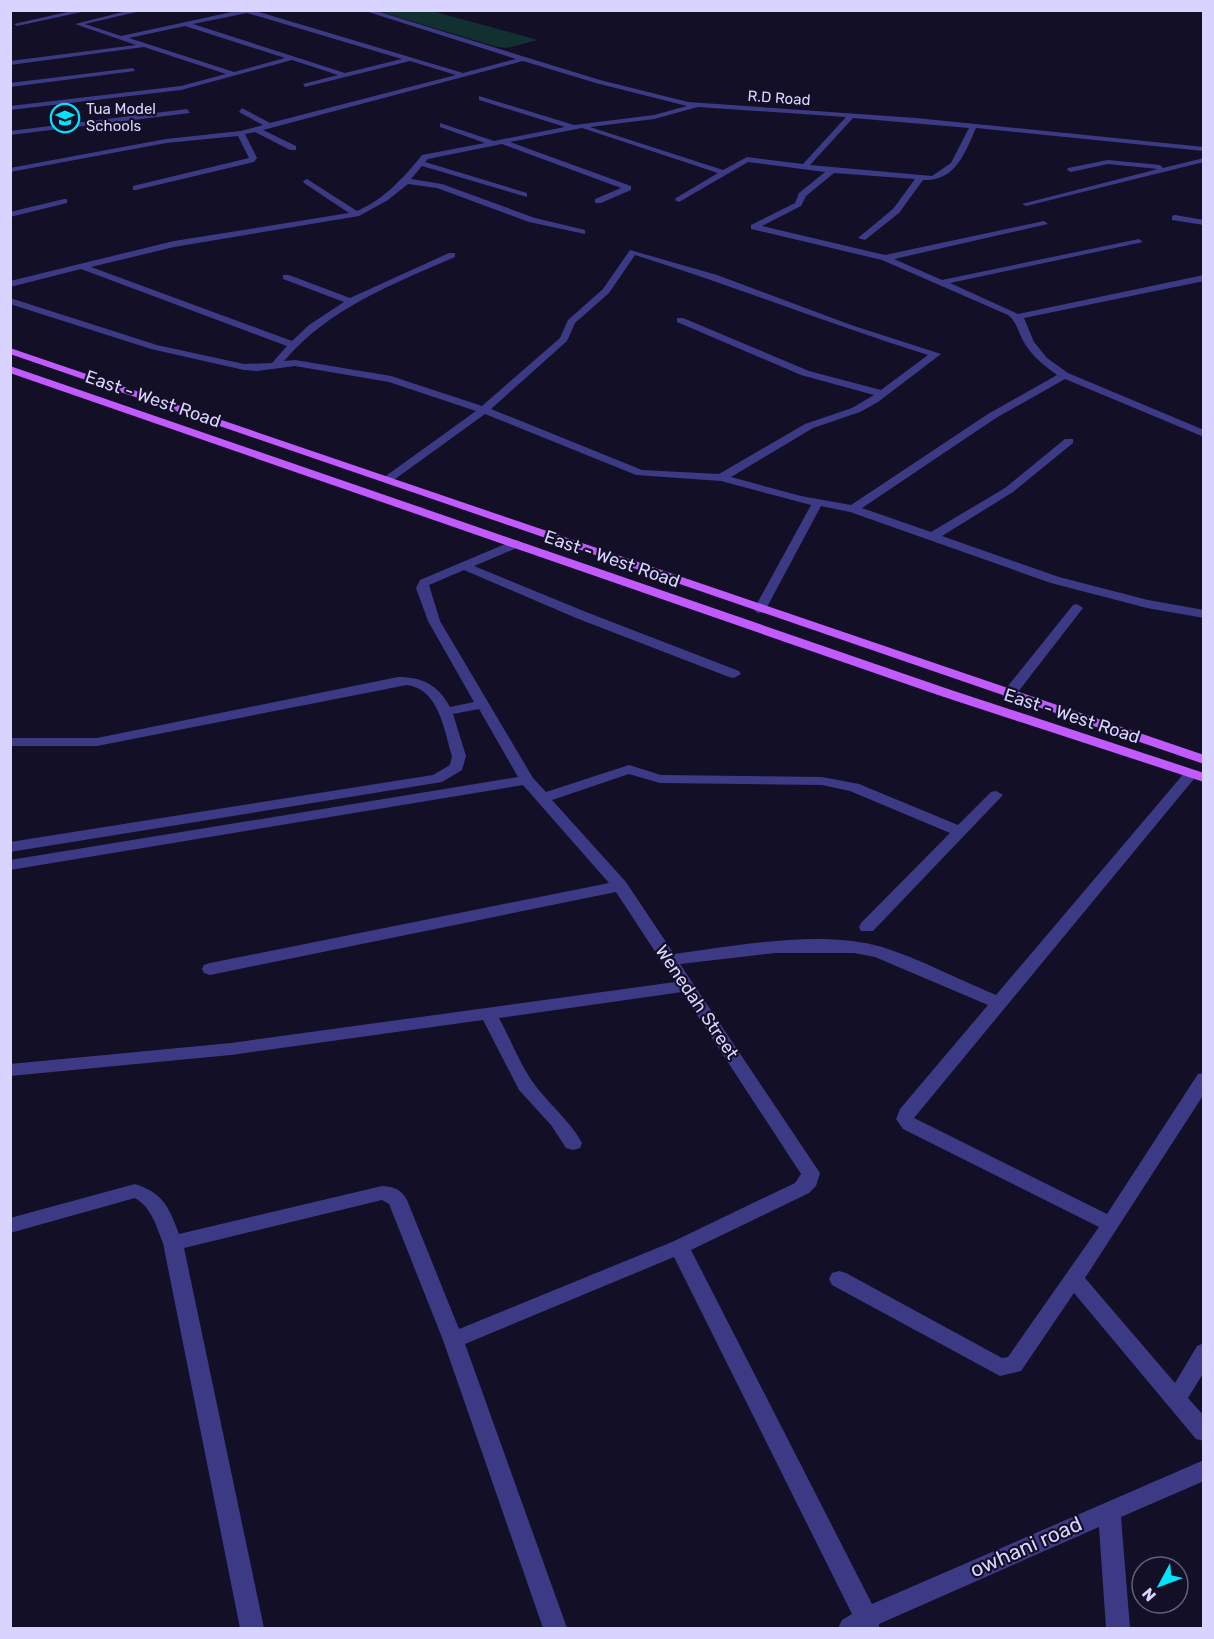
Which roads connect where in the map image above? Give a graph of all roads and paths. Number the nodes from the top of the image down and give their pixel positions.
1 (88, 10) edge
2 (142, 10) edge
3 (365, 10) edge
4 (16, 24) dead end
5 (186, 24) junction
6 (120, 38) junction
7 (144, 46) junction
8 (293, 58) junction
9 (410, 59) junction
10 (524, 59) junction
11 (10, 63) edge
12 (133, 70) dead end
13 (231, 73) junction
14 (461, 74) junction
15 (345, 75) junction
16 (10, 85) edge
17 (306, 85) dead end
18 (482, 98) dead end
19 (698, 105) junction
20 (10, 108) edge
21 (242, 110) dead end
22 (187, 111) dead end
23 (851, 116) junction
24 (268, 125) junction
25 (443, 125) dead end
26 (577, 126) junction
27 (973, 126) junction
28 (256, 129) junction
29 (10, 133) edge
30 (241, 133) junction
31 (505, 143) junction
32 (496, 144) junction
33 (293, 148) dead end
34 (1203, 149) edge
35 (1203, 160) edge
36 (419, 162) junction
37 (805, 166) junction
38 (1172, 168) junction
39 (10, 170) edge
40 (832, 170) junction
41 (1071, 171) dead end
42 (723, 172) junction
43 (920, 178) junction
44 (308, 181) dead end
45 (406, 181) junction
46 (136, 189) dead end
47 (524, 195) dead end
48 (679, 200) dead end
49 (64, 201) dead end
50 (598, 201) dead end
51 (1026, 204) dead end
52 (356, 214) junction
53 (10, 215) edge
54 (1175, 218) dead end
55 (1203, 223) edge
56 (1044, 224) dead end
57 (582, 232) dead end
58 (862, 238) dead end
59 (1139, 242) dead end
60 (452, 255) dead end
61 (885, 258) junction
62 (81, 266) junction
63 (286, 277) dead end
64 (1203, 278) edge
65 (943, 282) junction
66 (10, 284) edge
67 (10, 301) edge
68 (350, 301) junction
69 (1017, 317) junction
70 (680, 320) dead end
71 (292, 344) junction
72 (10, 351) edge
73 (276, 365) junction
74 (10, 369) edge
75 (1064, 375) junction
76 (883, 394) junction
77 (484, 410) junction
78 (202, 416) junction
79 (181, 427) junction
80 (1203, 434) edge
81 (1069, 441) dead end
82 (721, 478) junction
83 (387, 480) junction
84 (818, 502) junction
85 (854, 509) junction
86 (935, 535) junction
87 (516, 544) junction
88 (462, 565) junction
89 (1077, 608) dead end
90 (760, 609) junction
91 (1203, 614) edge
92 (734, 674) dead end
93 (1009, 694) junction
94 (482, 704) junction
95 (445, 712) junction
96 (10, 742) edge
97 (1203, 760) edge
98 (1197, 776) edge
99 (526, 780) junction
100 (996, 795) dead end
101 (543, 798) junction
102 (960, 832) junction
103 (10, 847) edge
104 (10, 865) edge
105 (620, 886) junction
106 (867, 927) dead end
107 (669, 960) junction
108 (210, 969) dead end
109 (687, 986) junction
110 (998, 1004) junction
111 (488, 1013) junction
112 (10, 1070) edge
113 (1203, 1079) edge
114 (573, 1143) dead end
115 (1111, 1224) junction
116 (10, 1226) edge
117 (173, 1243) junction
118 (679, 1247) junction
119 (839, 1279) dead end
120 (1074, 1279) junction
121 (453, 1340) junction
122 (1203, 1352) edge
123 (1176, 1400) junction
124 (1203, 1432) edge
125 (1203, 1470) edge
126 (1109, 1510) junction
127 (861, 1625) edge
128 (252, 1629) edge
129 (555, 1629) edge
130 (1118, 1629) edge

1 - 4 street
2 - 6 street
3 - 10 street, R.D Road
5 - 6 street
5 - 8 street
5 - 9 street
6 - 7 street
7 - 11 street
7 - 13 street
8 - 13 street
8 - 15 street
9 - 14 street
9 - 15 street
10 - 14 street
10 - 19 street, R.D Road
12 - 16 street
13 - 20 street
14 - 24 street
15 - 17 street
18 - 26 street
19 - 23 street, R.D Road
19 - 26 street
21 - 24 street
22 - 29 street
23 - 27 street, R.D Road
23 - 37 street
24 - 28 street
25 - 32 street
26 - 31 street
26 - 42 street
27 - 34 street, R.D Road
27 - 43 street
28 - 30 street
28 - 33 street
30 - 39 street
30 - 46 street
31 - 32 street
31 - 50 street
32 - 36 street
35 - 38 street
36 - 45 street
36 - 47 street
37 - 40 street
37 - 42 street
38 - 41 street
38 - 51 street
40 - 43 street
40 - 61 street
42 - 48 street
43 - 58 street
44 - 52 street
45 - 52 street
45 - 57 street
49 - 53 street
52 - 62 street
54 - 55 street
56 - 61 street
59 - 65 street
60 - 68 street
61 - 65 street
62 - 66 street
62 - 71 street
63 - 68 street
64 - 69 street
65 - 69 street
67 - 73 street
68 - 71 street
69 - 75 street
70 - 76 street
71 - 73 street
72 - 78 main road, East - West Road
73 - 77 street
74 - 79 main road, East - West Road
75 - 80 street
75 - 85 street
76 - 77 street
76 - 82 street
77 - 82 street
77 - 83 street
78 - 79 main road
78 - 83 main road, East - West Road
79 - 87 main road, East - West Road
81 - 86 street
82 - 84 street
83 - 90 main road, East - West Road
84 - 85 street
84 - 90 street
85 - 86 street
86 - 91 street
87 - 88 street, Wenedah Street
87 - 98 main road, East - West Road
88 - 92 street
88 - 94 street, Wenedah Street
89 - 93 street
90 - 93 main road, East - West Road
93 - 97 main road, East - West Road
94 - 95 street
94 - 99 street, Wenedah Street
95 - 96 street
95 - 103 street
98 - 110 street
99 - 101 street, Wenedah Street
99 - 104 street
100 - 102 street
101 - 102 street
101 - 105 street, Wenedah Street
102 - 106 street
105 - 107 street, Wenedah Street
105 - 108 street
107 - 109 street, Wenedah Street
107 - 110 street
109 - 111 street
109 - 118 street, Wenedah Street
110 - 115 street
111 - 112 street
111 - 114 street
113 - 115 street
115 - 120 street
116 - 117 street
117 - 121 street
117 - 128 street
118 - 121 street, Wenedah Street
118 - 127 street
119 - 120 street
120 - 123 street
121 - 129 street
122 - 123 street
123 - 124 street
125 - 126 street, owhani road
126 - 127 street, owhani road
126 - 130 street

